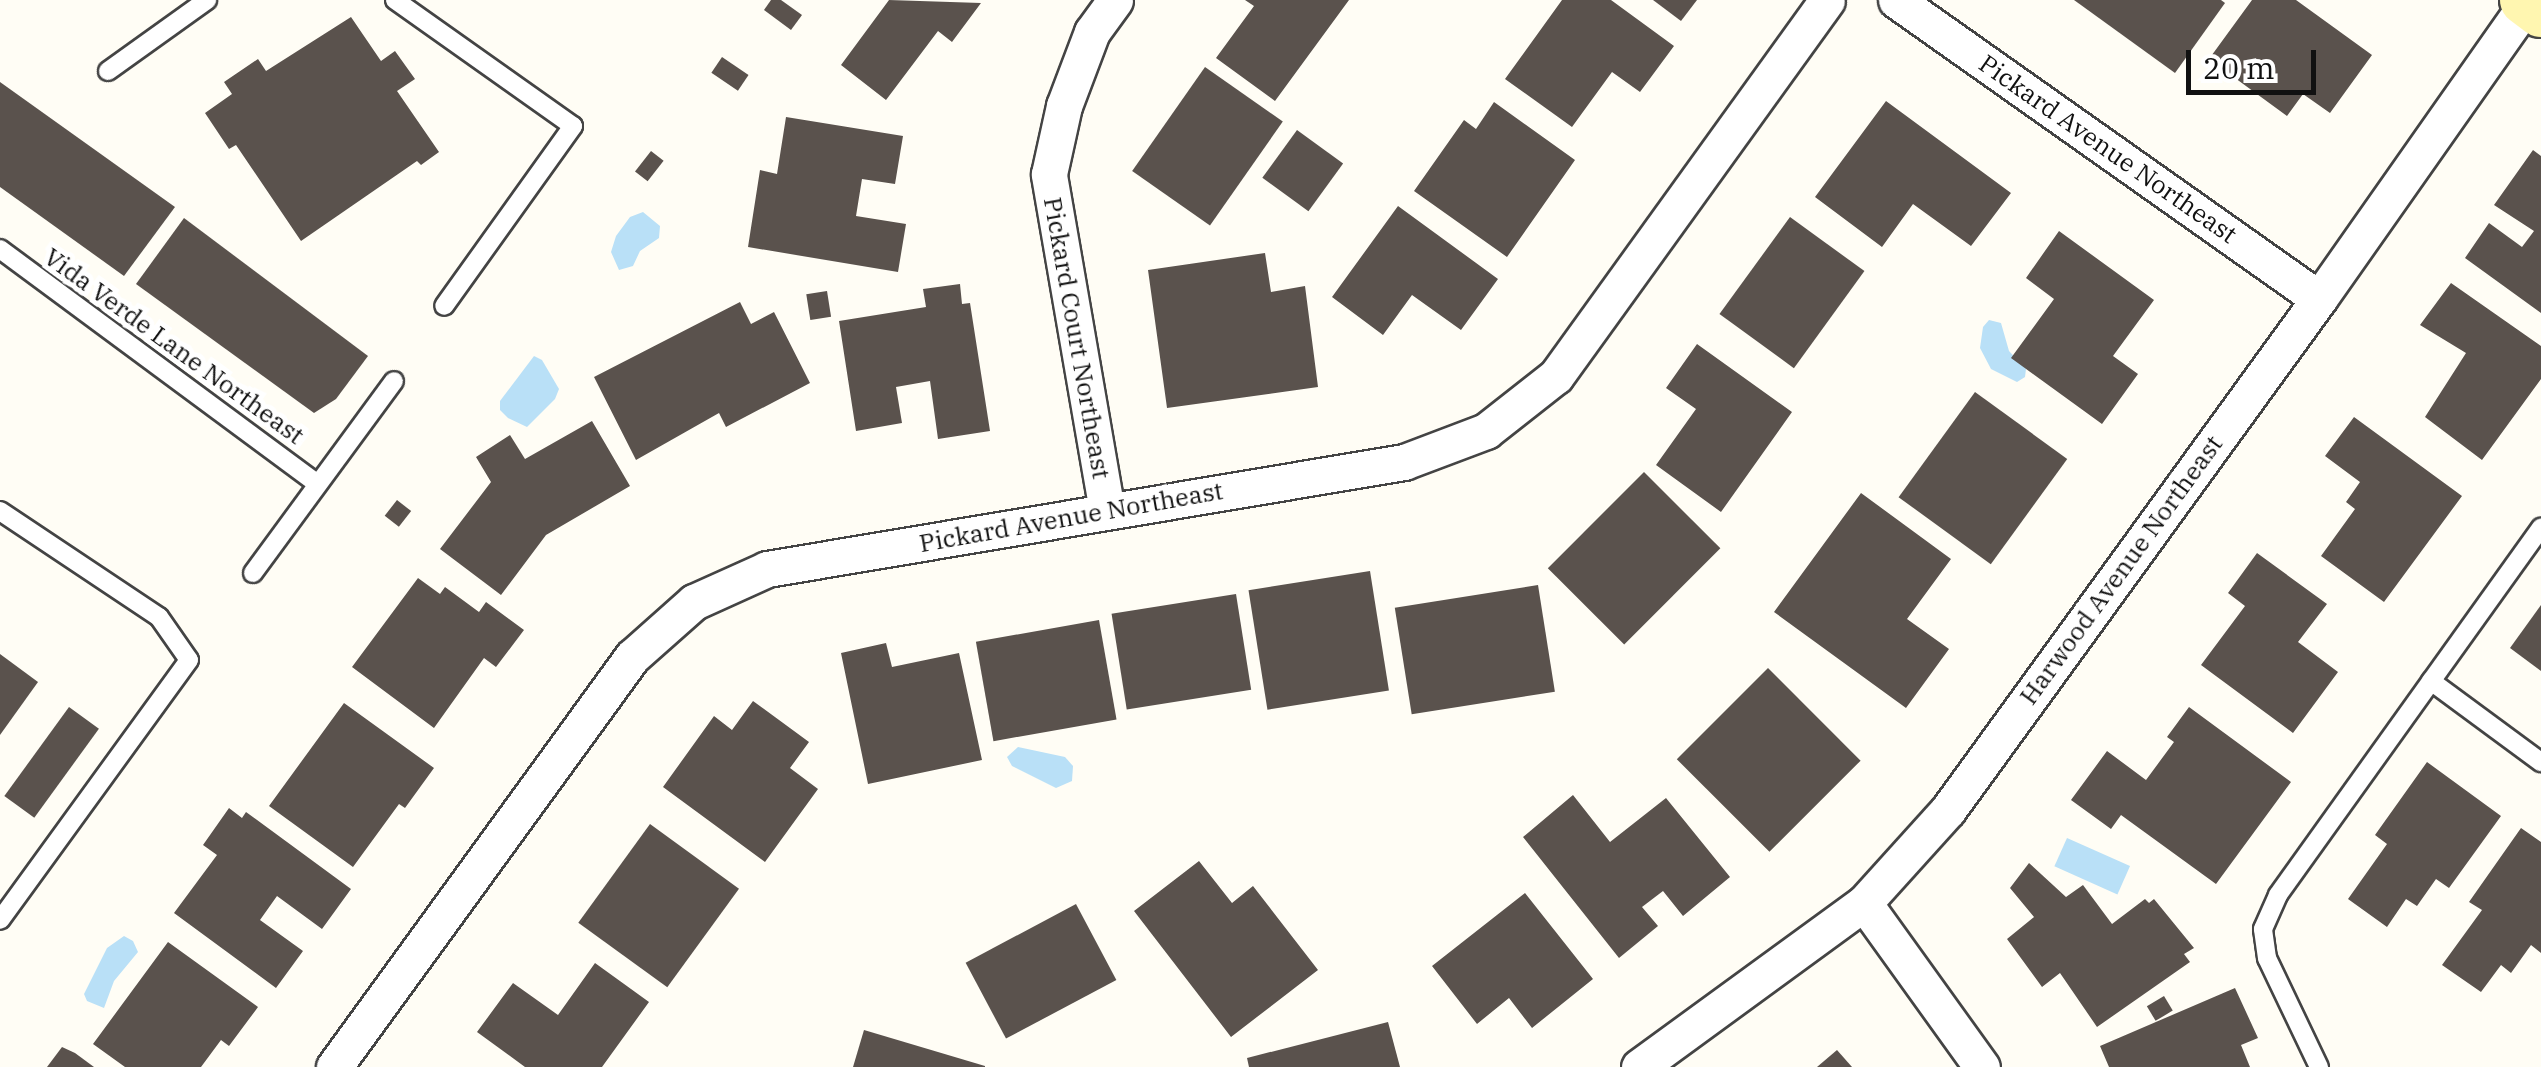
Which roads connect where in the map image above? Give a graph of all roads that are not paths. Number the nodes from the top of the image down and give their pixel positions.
1 (207, 0) edge
2 (395, 0) edge
3 (1115, 0) edge
4 (1827, 0) edge
5 (1896, 0) edge
6 (2531, 4) edge
7 (108, 71) dead end
8 (0, 249) edge
9 (2319, 299) junction
10 (444, 306) dead end
11 (394, 381) dead end
12 (318, 484) junction
13 (1107, 510) junction
14 (0, 511) edge
15 (2541, 527) edge
16 (253, 573) dead end
17 (2431, 681) junction
18 (2541, 762) edge
19 (1864, 904) junction
20 (0, 920) edge
21 (334, 1067) edge
22 (1638, 1067) edge
23 (1982, 1067) edge
24 (2319, 1067) edge

1 - 7 lane
2 - 10 lane
3 - 13 street, Pickard Court Northeast
4 - 13 street, Pickard Avenue Northeast
5 - 9 street, Pickard Avenue Northeast
6 - 9 street, Harwood Avenue Northeast
8 - 12 lane, Vida Verde Lane Northeast
9 - 19 street, Harwood Avenue Northeast
11 - 12 lane
12 - 16 lane
13 - 21 street, Pickard Avenue Northeast
14 - 20 lane
15 - 17 lane
17 - 18 lane
17 - 24 lane
19 - 22 street, Harwood Avenue Northeast
19 - 23 street

